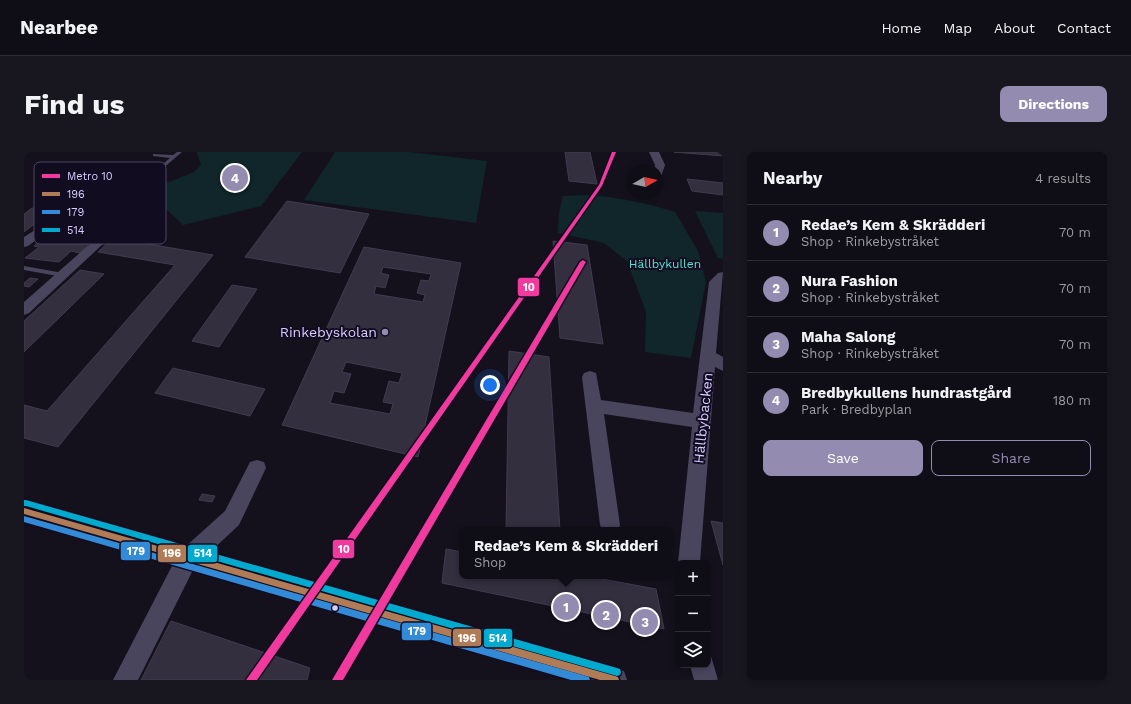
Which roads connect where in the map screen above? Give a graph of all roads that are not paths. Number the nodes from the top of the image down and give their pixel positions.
1 (180, 152) edge
2 (654, 152) edge
3 (155, 155) dead end
4 (174, 157) junction
5 (166, 164) edge
6 (660, 164) edge
7 (34, 236) edge
8 (24, 243) edge
9 (97, 244) edge
10 (24, 268) edge
11 (63, 275) junction
12 (723, 276) edge
13 (30, 297) edge
14 (24, 310) edge
15 (716, 360) edge
16 (590, 377) dead end
17 (594, 406) junction
18 (700, 421) junction
19 (258, 468) dead end
20 (24, 511) edge
21 (610, 525) dead end
22 (187, 559) junction
23 (689, 560) edge
24 (703, 668) edge
25 (125, 680) edge
26 (615, 680) edge
27 (706, 680) edge

1 - 4 lane
2 - 6 street
3 - 4 lane
4 - 5 lane
7 - 8 street
9 - 11 street
10 - 11 lane
11 - 13 street
12 - 15 street, Hällbybacken
13 - 14 street
15 - 18 street, Hällbybacken
16 - 17 street
17 - 18 street
17 - 21 street
18 - 23 street, Hällbybacken
19 - 22 street
20 - 22 street
22 - 25 street
22 - 26 street
24 - 27 street

